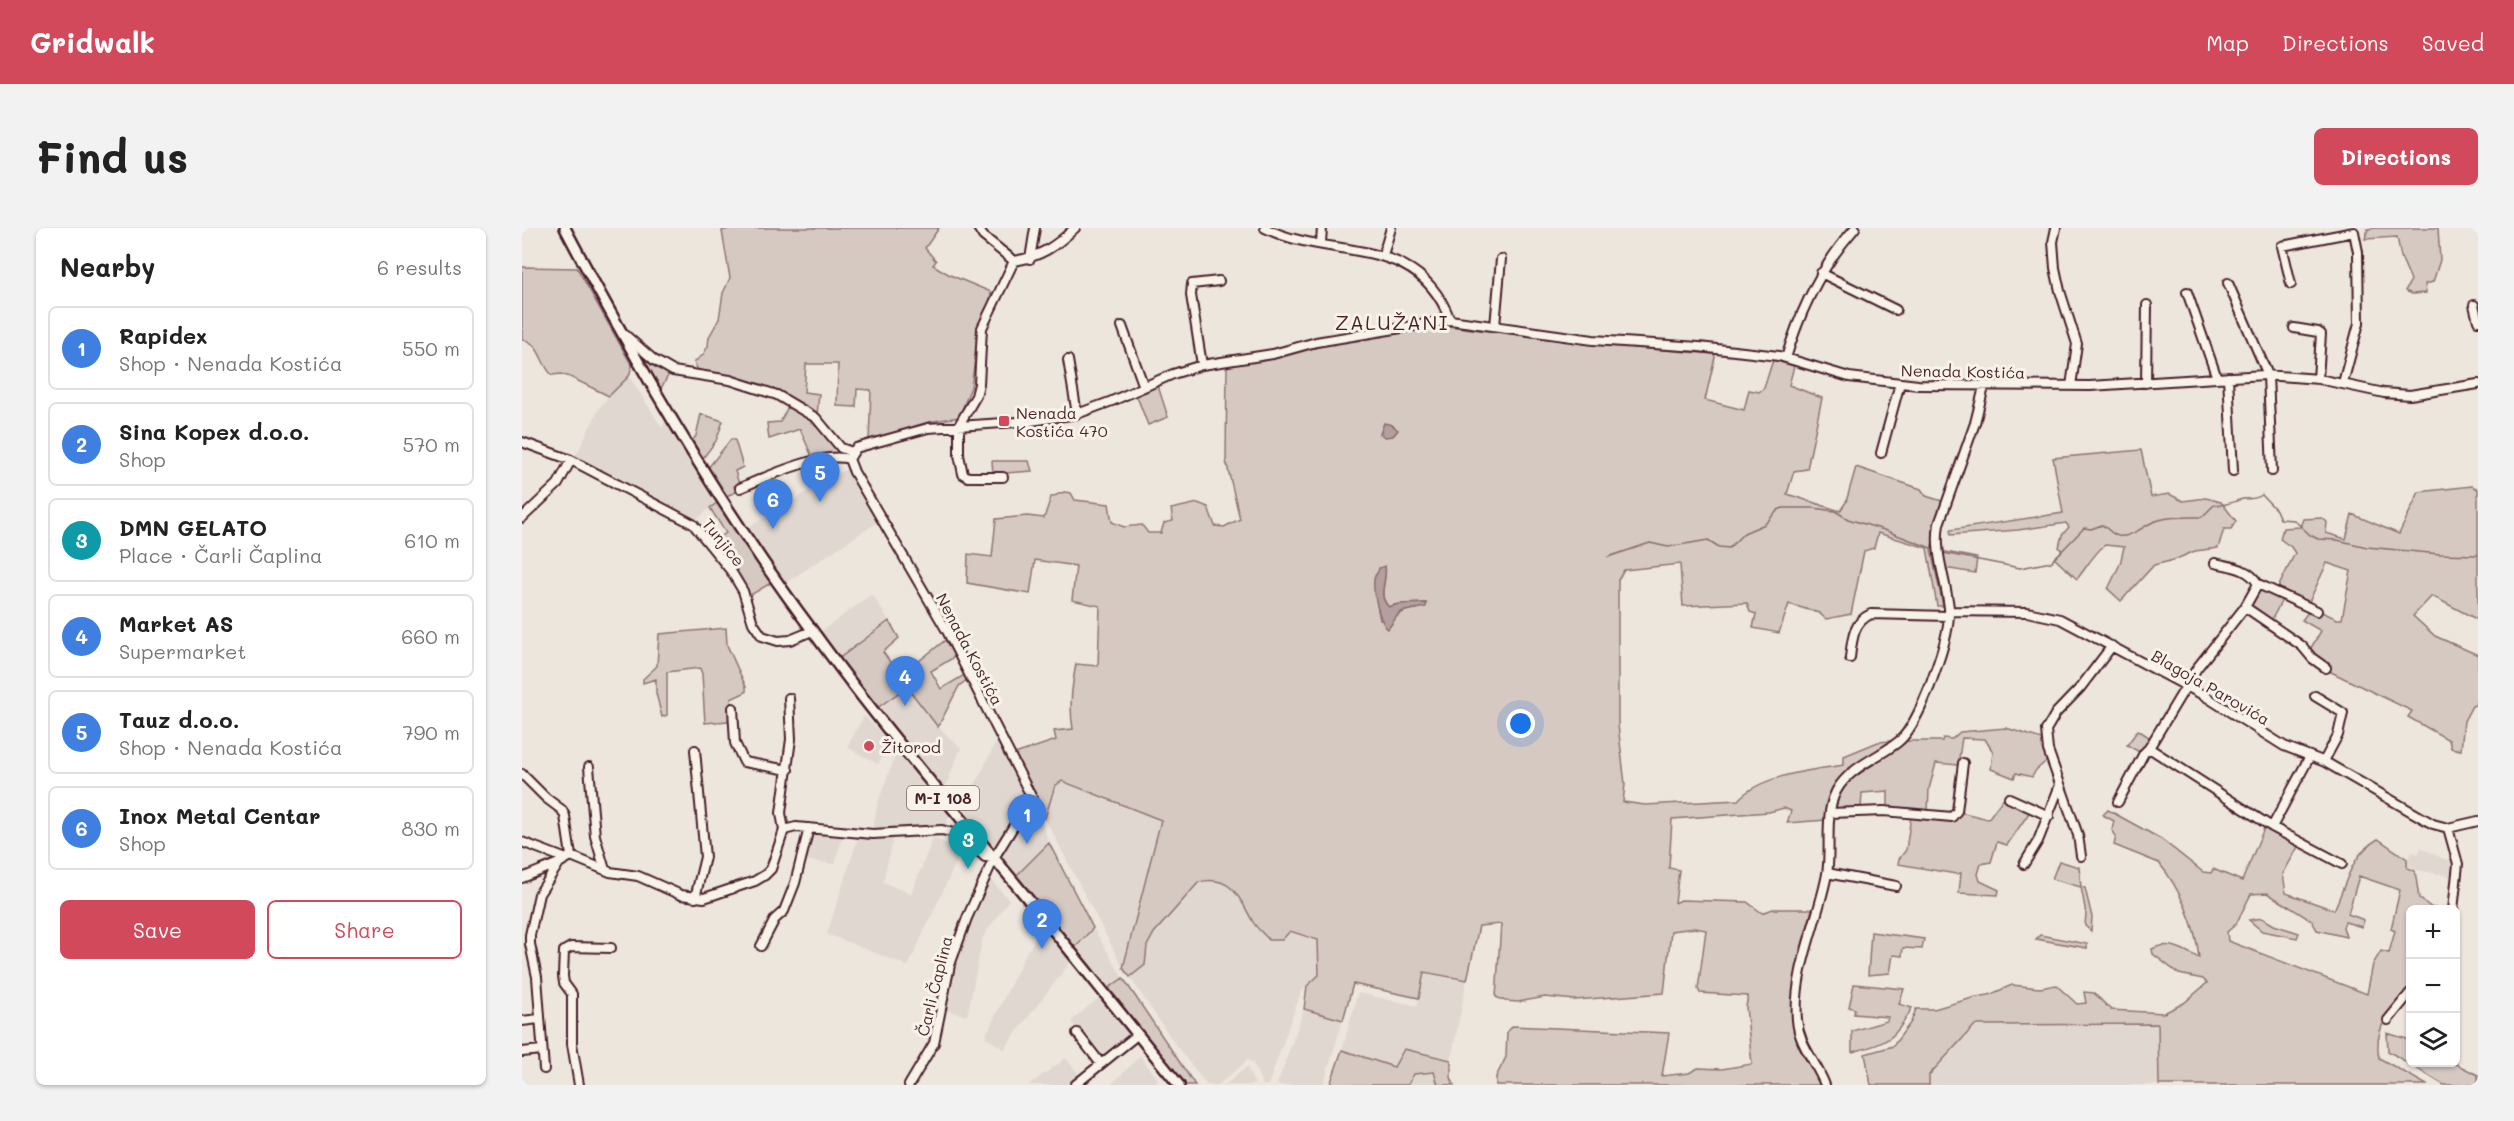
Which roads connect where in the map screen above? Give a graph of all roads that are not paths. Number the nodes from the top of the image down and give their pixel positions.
1 (565, 228) edge
2 (978, 228) edge
3 (1035, 228) edge
4 (1075, 228) edge
5 (1265, 228) edge
6 (1322, 228) edge
7 (1391, 228) edge
8 (1855, 228) edge
9 (2056, 228) edge
10 (2356, 229) edge
11 (1321, 243) junction
12 (1383, 255) junction
13 (1030, 259) junction
14 (1501, 259) dead end
15 (1014, 261) junction
16 (1821, 273) junction
17 (1219, 281) dead end
18 (2228, 283) dead end
19 (2291, 284) dead end
20 (2187, 292) dead end
21 (2147, 305) dead end
22 (2474, 305) dead end
23 (1896, 310) dead end
24 (1450, 320) junction
25 (2478, 321) edge
26 (1122, 326) dead end
27 (1495, 326) junction
28 (2294, 328) dead end
29 (623, 333) junction
30 (1786, 358) junction
31 (1068, 360) dead end
32 (1202, 365) junction
33 (2267, 375) junction
34 (2228, 377) junction
35 (2217, 378) junction
36 (2318, 379) junction
37 (2146, 383) junction
38 (2343, 383) junction
39 (1900, 384) junction
40 (2478, 384) edge
41 (2071, 386) junction
42 (1144, 387) junction
43 (1983, 387) junction
44 (1077, 414) junction
45 (959, 425) junction
46 (522, 442) edge
47 (1881, 453) dead end
48 (847, 456) junction
49 (571, 460) junction
50 (2233, 471) dead end
51 (2272, 471) dead end
52 (1003, 477) dead end
53 (740, 488) dead end
54 (522, 518) edge
55 (2215, 563) dead end
56 (2258, 584) junction
57 (2245, 607) junction
58 (2317, 611) dead end
59 (1948, 614) junction
60 (812, 631) junction
61 (2112, 646) junction
62 (1850, 658) dead end
63 (2326, 668) dead end
64 (2187, 686) junction
65 (2314, 696) dead end
66 (789, 698) dead end
67 (733, 708) dead end
68 (2149, 748) junction
69 (695, 750) dead end
70 (2310, 756) junction
71 (2324, 761) junction
72 (1963, 763) dead end
73 (588, 767) dead end
74 (788, 770) junction
75 (522, 774) edge
76 (2060, 785) junction
77 (2009, 798) dead end
78 (2118, 802) dead end
79 (1830, 813) junction
80 (2049, 816) junction
81 (2478, 821) edge
82 (2272, 827) junction
83 (808, 828) junction
84 (2448, 828) junction
85 (784, 830) junction
86 (522, 842) edge
87 (2081, 856) dead end
88 (994, 858) junction
89 (565, 859) junction
90 (2024, 864) dead end
91 (2342, 864) dead end
92 (605, 870) junction
93 (1827, 873) junction
94 (522, 878) edge
95 (1896, 886) dead end
96 (695, 898) junction
97 (2453, 905) edge
98 (761, 946) dead end
99 (611, 948) dead end
100 (532, 956) junction
101 (522, 957) edge
102 (2406, 998) edge
103 (539, 1019) junction
104 (2388, 1020) dead end
105 (522, 1021) edge
106 (1077, 1033) dead end
107 (1137, 1035) junction
108 (542, 1050) junction
109 (522, 1052) edge
110 (1101, 1064) junction
111 (544, 1069) dead end
112 (579, 1085) edge
113 (909, 1085) edge
114 (1075, 1085) edge
115 (1179, 1085) edge
116 (1825, 1085) edge

1 - 29 main road, M-I 108
2 - 15 street
3 - 13 street
4 - 13 street
5 - 11 street
6 - 11 street
7 - 12 street
8 - 16 street
9 - 41 street
10 - 19 street
10 - 38 street
11 - 12 street
12 - 24 street
13 - 15 street
14 - 27 street
15 - 45 street
16 - 23 street
16 - 30 street
17 - 32 street
18 - 33 street
20 - 35 street
21 - 37 street
22 - 25 street
24 - 27 street, Nenada Kostića
24 - 32 street, Nenada Kostića
26 - 42 street
27 - 30 street, Nenada Kostića
28 - 36 street
29 - 48 street
29 - 60 main road, M-I 108
30 - 39 street, Nenada Kostića
31 - 44 street
32 - 42 street, Nenada Kostića
33 - 34 street, Nenada Kostića
33 - 36 street, Nenada Kostića
33 - 51 street
34 - 35 street, Nenada Kostića
34 - 50 street
35 - 37 street, Nenada Kostića
36 - 38 street, Nenada Kostića
37 - 41 street, Nenada Kostića
38 - 40 street, Nenada Kostića
39 - 43 street, Nenada Kostića
39 - 47 street
41 - 43 street, Nenada Kostića
42 - 44 street, Nenada Kostića
43 - 59 street
44 - 45 street, Nenada Kostića
45 - 48 street, Nenada Kostića
45 - 52 street
46 - 49 street, Tunjice
48 - 53 street
48 - 88 street, Nenada Kostića
49 - 54 street
49 - 60 street, Tunjice
55 - 56 street
56 - 57 street
56 - 58 street
57 - 63 street
57 - 64 street
59 - 61 street, Blagoja Parovića
59 - 62 street, Blagoja Parovića
59 - 79 street
60 - 88 main road, M-I 108
61 - 64 street, Blagoja Parovića
61 - 76 street
64 - 68 street
64 - 70 street, Blagoja Parovića
65 - 71 street
66 - 74 street
67 - 74 street
68 - 78 street
68 - 82 street
69 - 96 street
70 - 71 street, Blagoja Parovića
70 - 82 street
71 - 84 street, Blagoja Parovića
72 - 79 street
73 - 92 street
74 - 85 street
75 - 89 street
76 - 80 street
76 - 87 street
77 - 80 street
79 - 93 street
80 - 90 street
81 - 84 street
82 - 91 street
83 - 85 street
83 - 88 street
83 - 98 street
84 - 97 street
85 - 96 street
86 - 89 street
88 - 107 main road, M-I 108
88 - 113 street, Čarli Čaplina
89 - 92 street
89 - 94 street
89 - 100 street
92 - 96 street
93 - 95 street
93 - 116 street
99 - 112 street
100 - 101 street
100 - 103 street
102 - 104 street
103 - 105 street
103 - 108 street
106 - 110 street
107 - 110 street
107 - 115 main road, M-I 108
108 - 109 street
108 - 111 street
110 - 114 street

